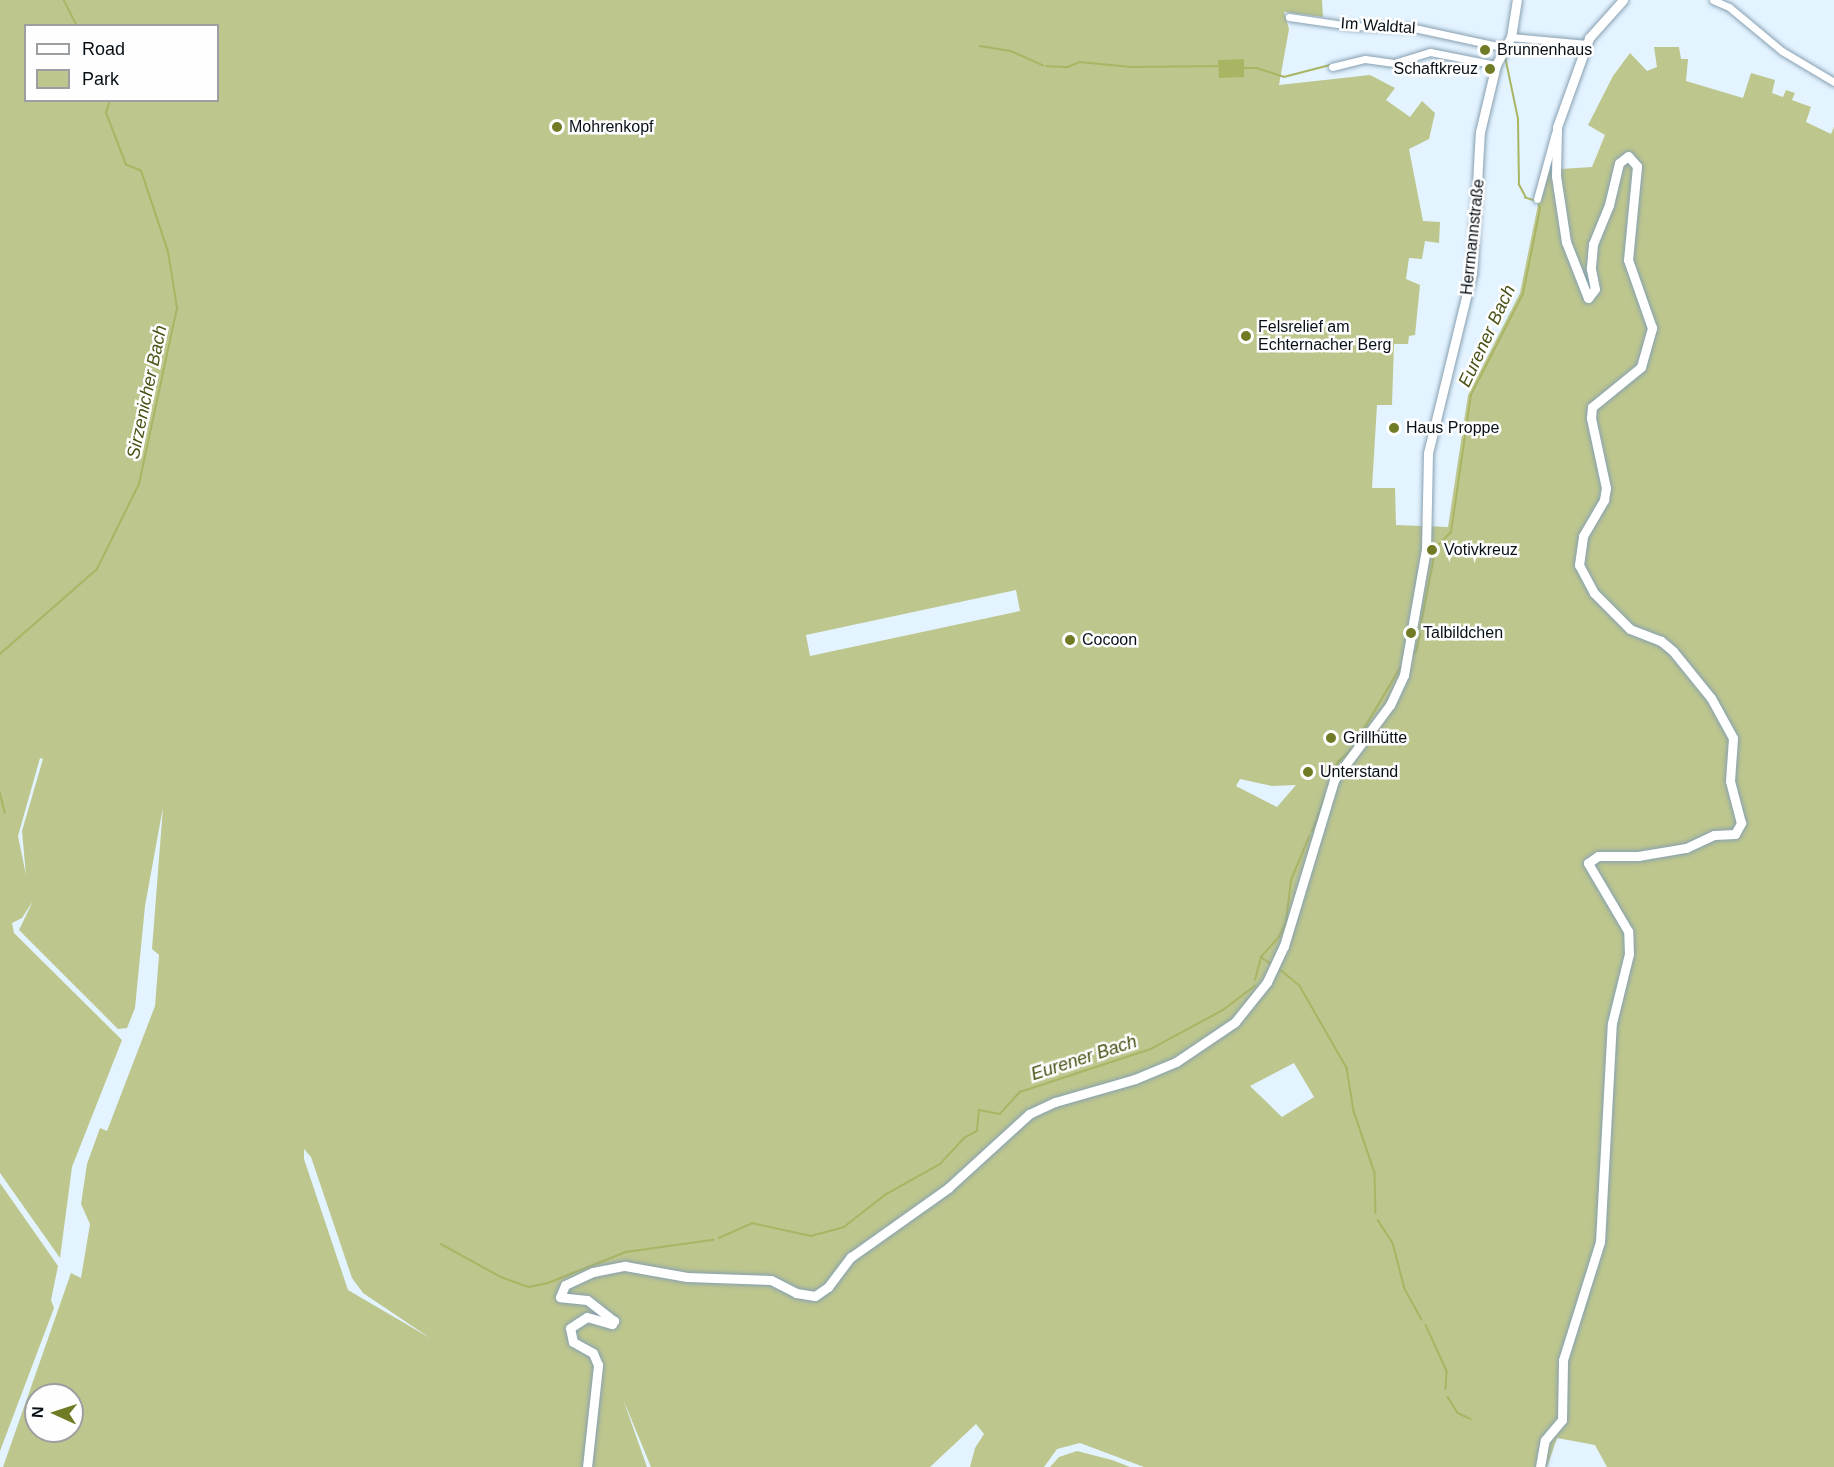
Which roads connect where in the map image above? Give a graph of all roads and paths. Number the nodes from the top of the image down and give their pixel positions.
1 (1517, 0) edge
2 (1623, 0) edge
3 (1713, 0) edge
4 (1289, 17) dead end
5 (1511, 37) junction
6 (1587, 44) junction
7 (1502, 47) junction
8 (1496, 65) junction
9 (1332, 67) dead end
10 (1834, 82) edge
11 (1557, 128) junction
12 (1537, 199) dead end
13 (587, 1467) edge
14 (1540, 1467) edge

1 - 5 street
2 - 6 street
3 - 10 street
4 - 7 street, Im Waldtal
5 - 6 street
5 - 7 street, Herrmannstraße
6 - 11 street
7 - 8 street, Herrmannstraße
8 - 9 street
8 - 13 street, Herrmannstraße
11 - 12 street
11 - 14 street

